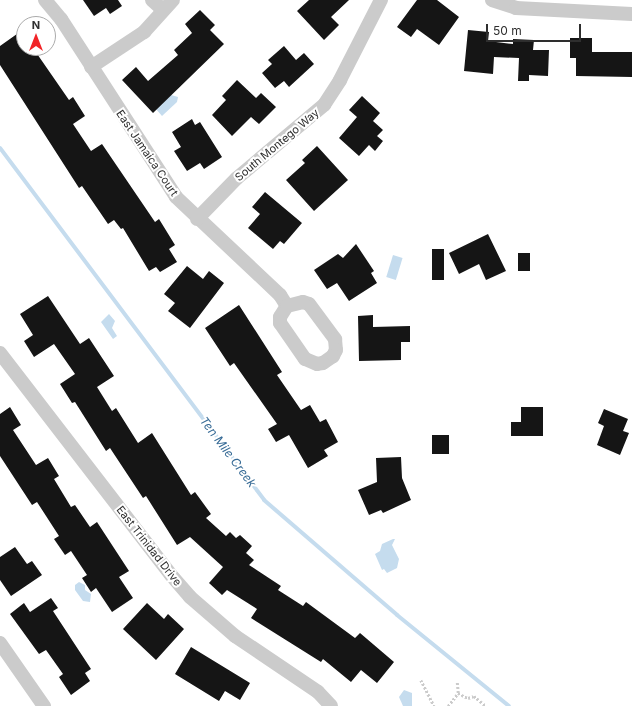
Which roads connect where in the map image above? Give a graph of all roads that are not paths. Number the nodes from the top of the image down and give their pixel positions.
1 (45, 0) edge
2 (152, 0) edge
3 (381, 0) edge
4 (492, 0) edge
5 (168, 5) edge
6 (632, 14) edge
7 (91, 67) junction
8 (197, 219) junction
9 (287, 306) junction
10 (0, 353) edge
11 (0, 643) edge
12 (44, 706) edge
13 (331, 706) edge

1 - 7 street, East Jamaica Court
2 - 5 street
3 - 8 street, South Montego Way
4 - 6 street
5 - 7 street
7 - 8 street, East Jamaica Court
8 - 9 street, East Jamaica Court
9 - 9 street
10 - 13 street, East Trinidad Drive
11 - 12 street

